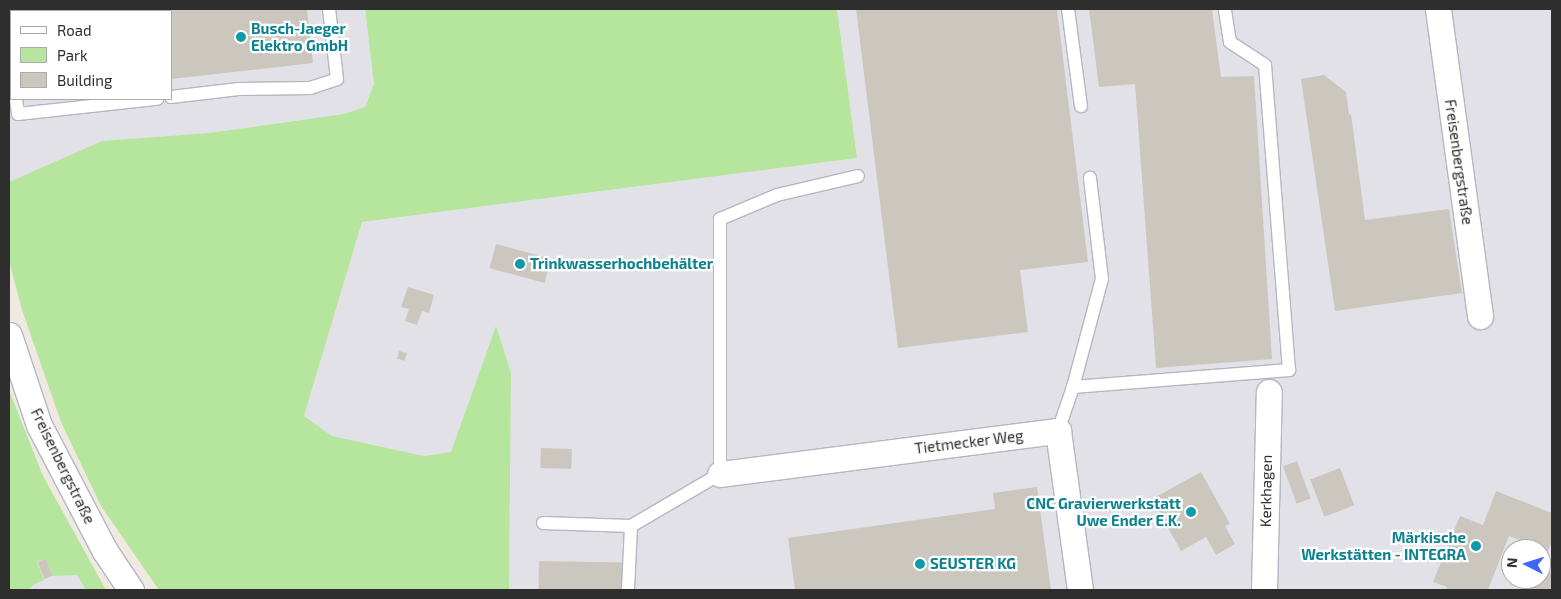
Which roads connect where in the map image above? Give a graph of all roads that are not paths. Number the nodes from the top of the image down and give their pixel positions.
1 (329, 9) edge
2 (1068, 9) edge
3 (1224, 9) edge
4 (1438, 9) edge
5 (172, 97) edge
6 (16, 100) edge
7 (148, 100) edge
8 (1081, 106) dead end
9 (858, 176) dead end
10 (1090, 178) dead end
11 (1480, 316) dead end
12 (9, 335) edge
13 (1073, 387) junction
14 (1269, 392) dead end
15 (1058, 431) junction
16 (720, 474) junction
17 (543, 523) dead end
18 (631, 526) junction
19 (131, 590) edge
20 (628, 590) edge
21 (1080, 590) edge
22 (1264, 590) edge

1 - 5 lane
2 - 8 lane
3 - 13 lane
4 - 11 street, Freisenbergstraße
6 - 7 lane
9 - 16 lane
10 - 13 lane
12 - 19 street, Freisenbergstraße
13 - 15 lane
14 - 22 street, Kerkhagen
15 - 16 street, Tietmecker Weg
15 - 21 street
16 - 18 lane
17 - 18 lane
18 - 20 lane

